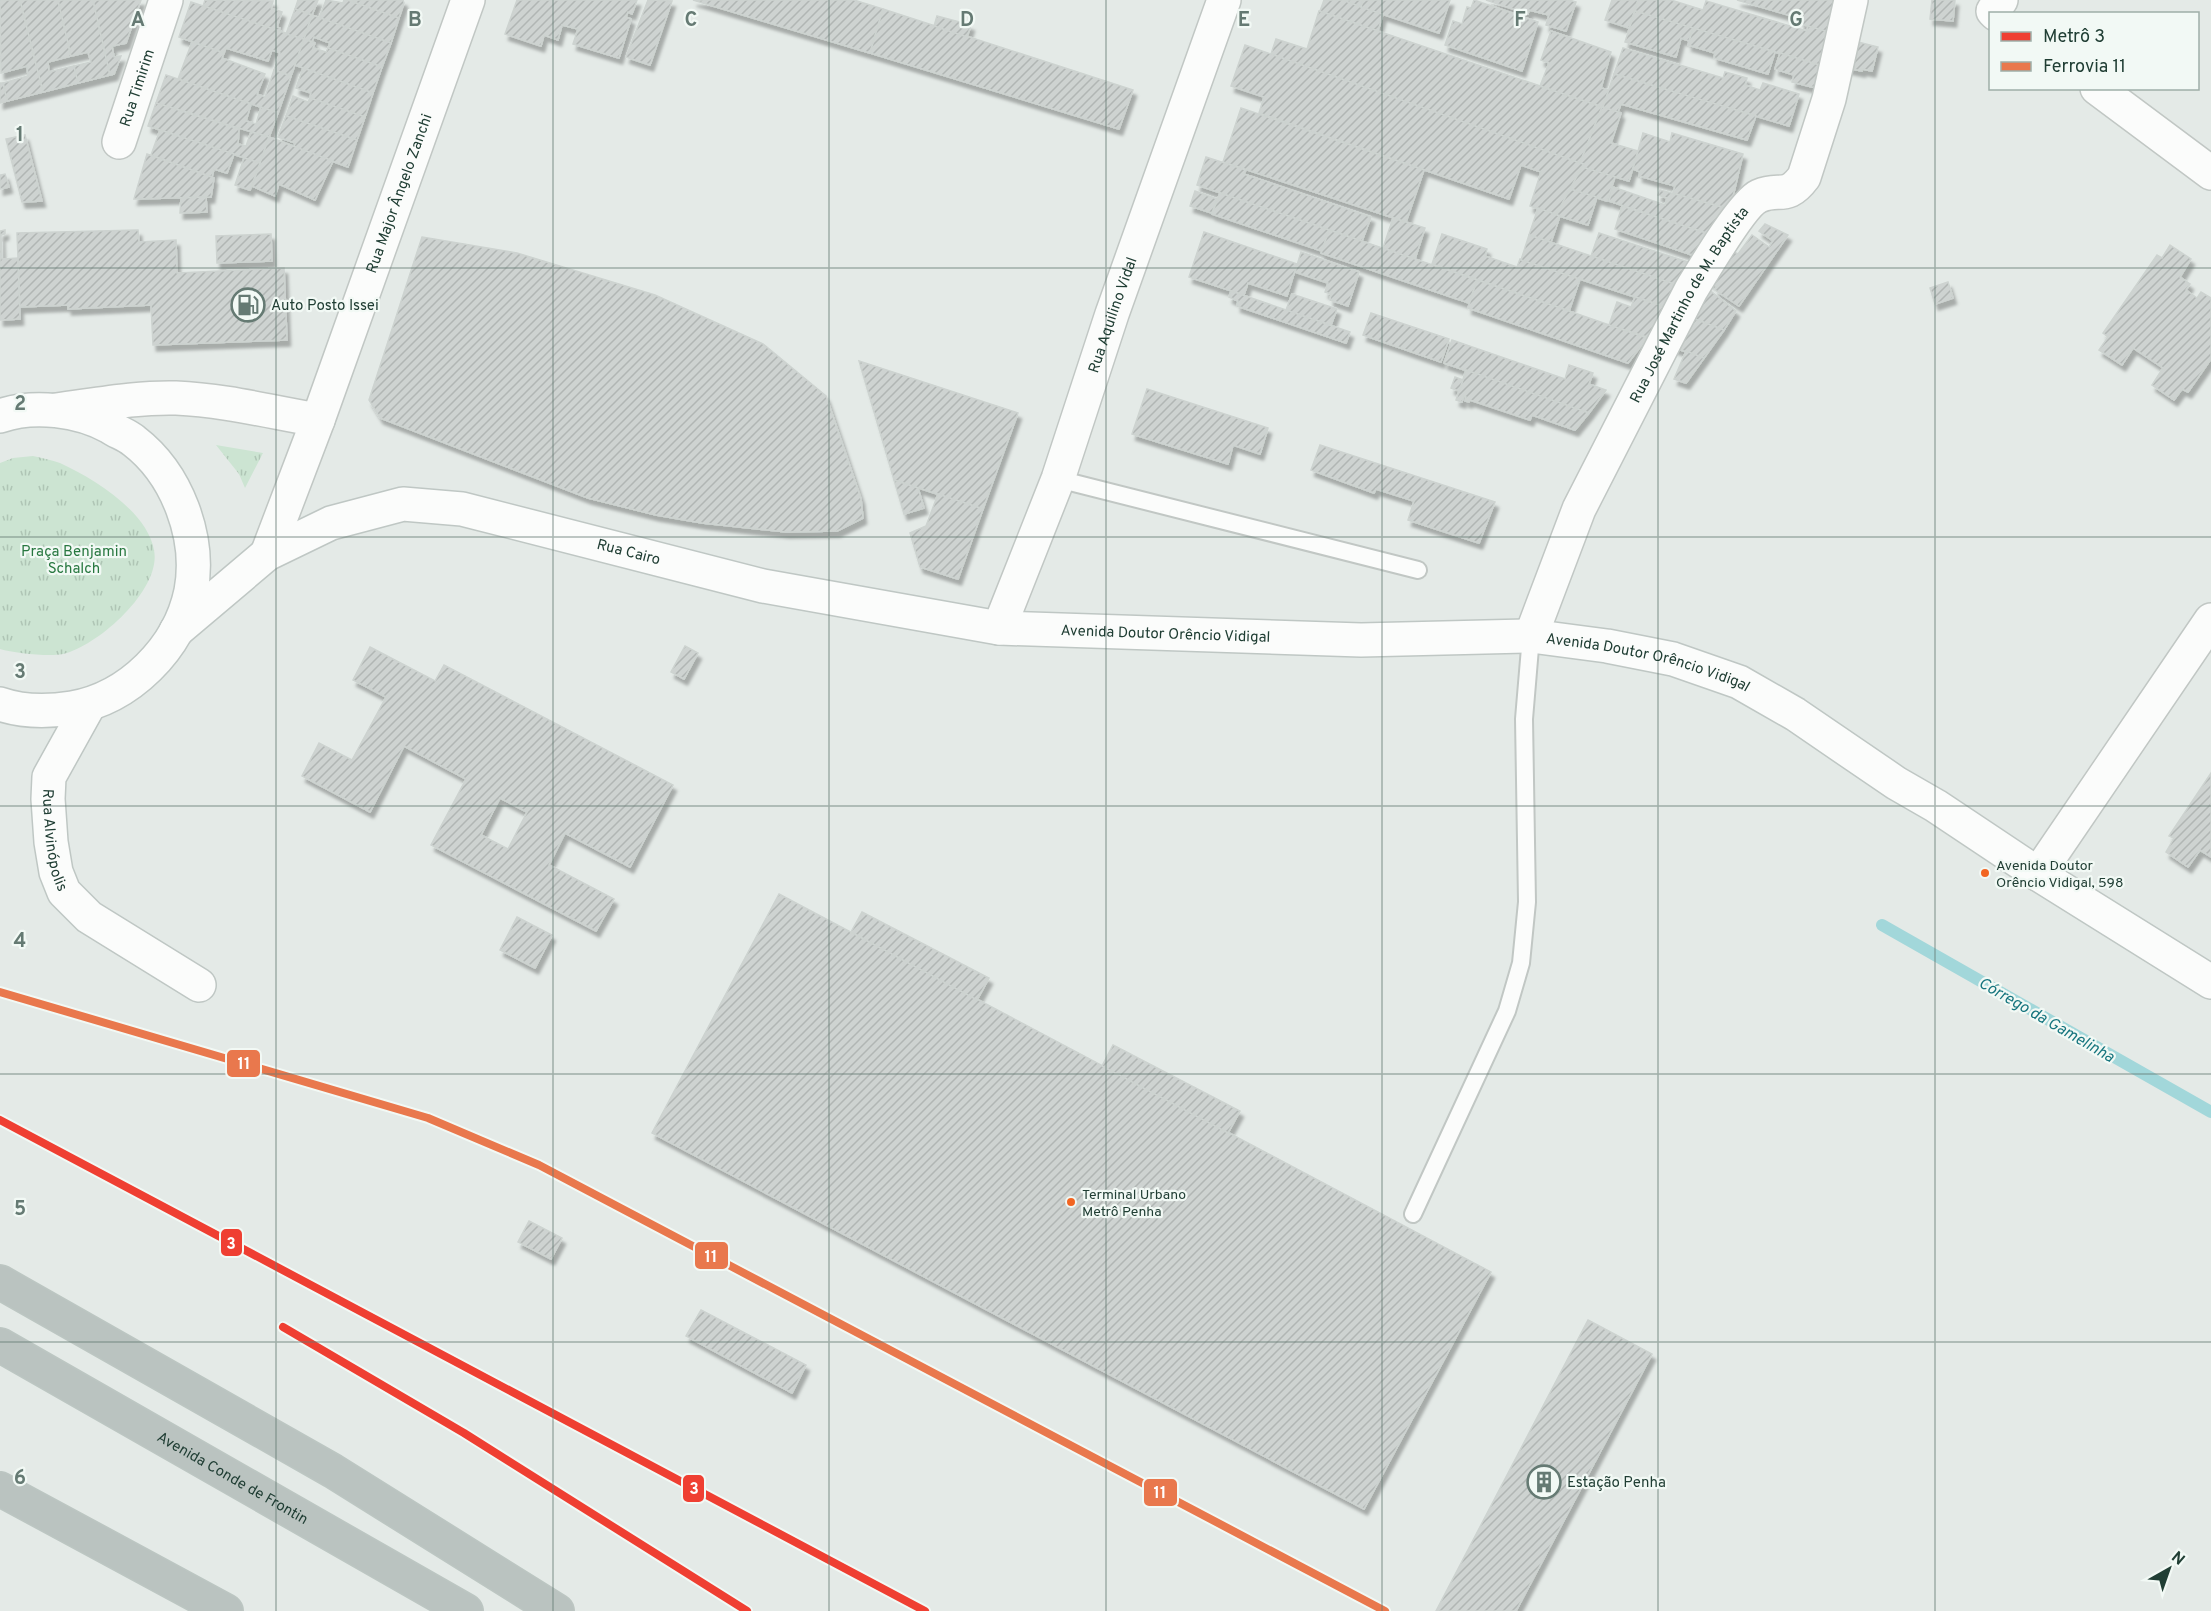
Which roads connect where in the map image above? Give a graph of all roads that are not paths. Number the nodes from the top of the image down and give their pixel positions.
1 (166, 0) edge
2 (468, 0) edge
3 (1224, 0) edge
4 (1851, 0) edge
5 (2100, 90) edge
6 (119, 142) dead end
7 (2211, 173) edge
8 (56, 410) junction
9 (4, 413) edge
10 (318, 420) junction
11 (1058, 479) junction
12 (267, 554) junction
13 (1418, 570) dead end
14 (2211, 620) edge
15 (999, 628) junction
16 (176, 631) junction
17 (1532, 636) junction
18 (0, 704) edge
19 (89, 705) junction
20 (2038, 874) junction
21 (2211, 982) edge
22 (199, 985) dead end
23 (1413, 1214) dead end
24 (0, 1282) edge
25 (0, 1345) edge
26 (0, 1489) edge
27 (226, 1611) edge
28 (466, 1611) edge
29 (557, 1611) edge

1 - 6 street, Rua Timirim
2 - 10 street, Rua Major Ângelo Zanchi
3 - 11 street, Rua Aquilino Vidal
4 - 17 street, Rua José Martinho de M. Baptista
5 - 7 street
8 - 9 street
8 - 10 street
8 - 16 street
10 - 12 street, Rua Major Ângelo Zanchi
11 - 13 lane
11 - 15 street, Rua Aquilino Vidal
12 - 15 street, Rua Cairo
12 - 16 street, Rua Major Ângelo Zanchi
14 - 20 street
15 - 17 street, Avenida Doutor Orêncio Vidigal
16 - 19 street
17 - 20 street, Avenida Doutor Orêncio Vidigal
17 - 23 lane
18 - 19 street
19 - 22 street, Rua Alvinópolis
20 - 21 street, Avenida Doutor Orêncio Vidigal
24 - 29 highway
25 - 28 highway, Avenida Conde de Frontin
26 - 27 highway

